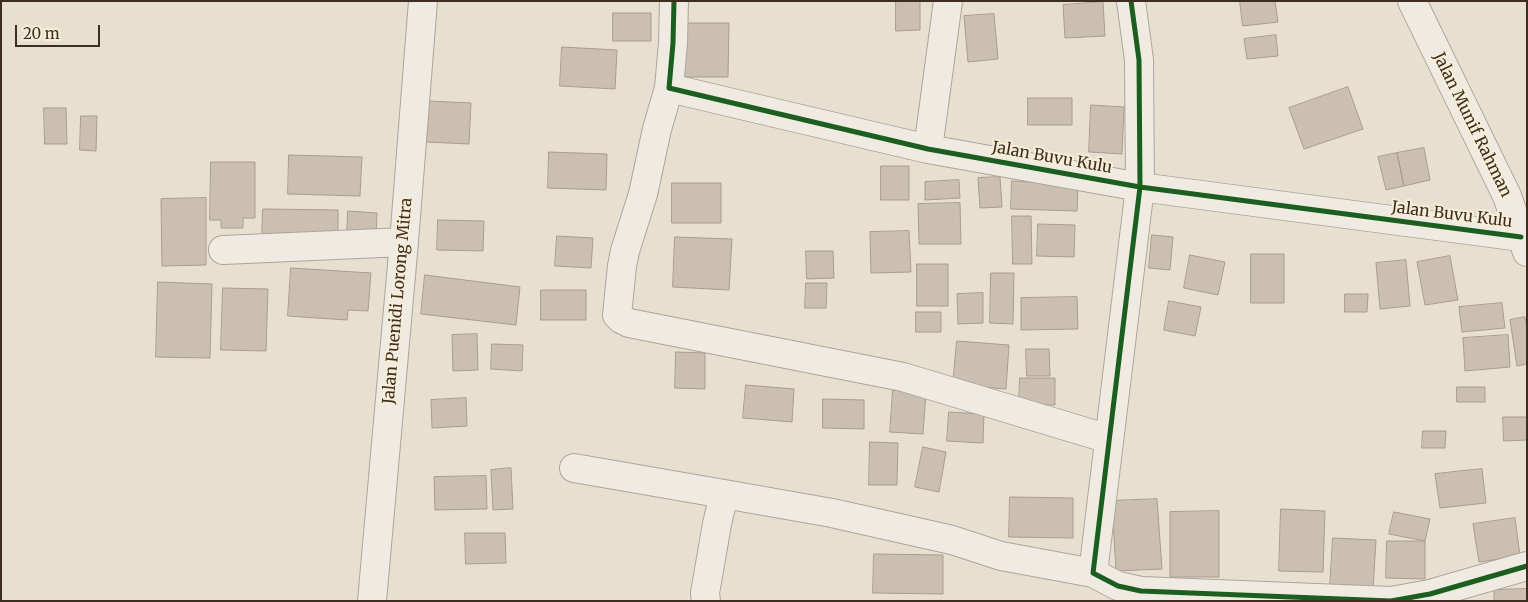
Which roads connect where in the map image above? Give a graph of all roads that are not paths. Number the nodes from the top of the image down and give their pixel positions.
1 (422, 1) edge
2 (674, 1) edge
3 (948, 1) edge
4 (1131, 1) edge
5 (1412, 1) edge
6 (669, 88) junction
7 (928, 149) junction
8 (1140, 186) junction
9 (404, 242) junction
10 (1524, 244) edge
11 (223, 250) dead end
12 (1110, 439) junction
13 (574, 468) dead end
14 (724, 494) junction
15 (1527, 566) edge
16 (1094, 573) junction
17 (372, 601) edge
18 (706, 601) edge
19 (1391, 601) edge

1 - 9 street, Jalan Puenidi Lorong Mitra
2 - 6 street
3 - 7 street
4 - 8 street
5 - 10 street, Jalan Munif Rahman
6 - 7 street, Jalan Buvu Kulu
6 - 12 street
7 - 8 street, Jalan Buvu Kulu
8 - 10 street, Jalan Buvu Kulu
8 - 12 street
9 - 11 street
9 - 17 street, Jalan Puenidi Lorong Mitra
12 - 16 street
13 - 14 street
14 - 16 street
14 - 18 street
15 - 19 street
16 - 19 street

